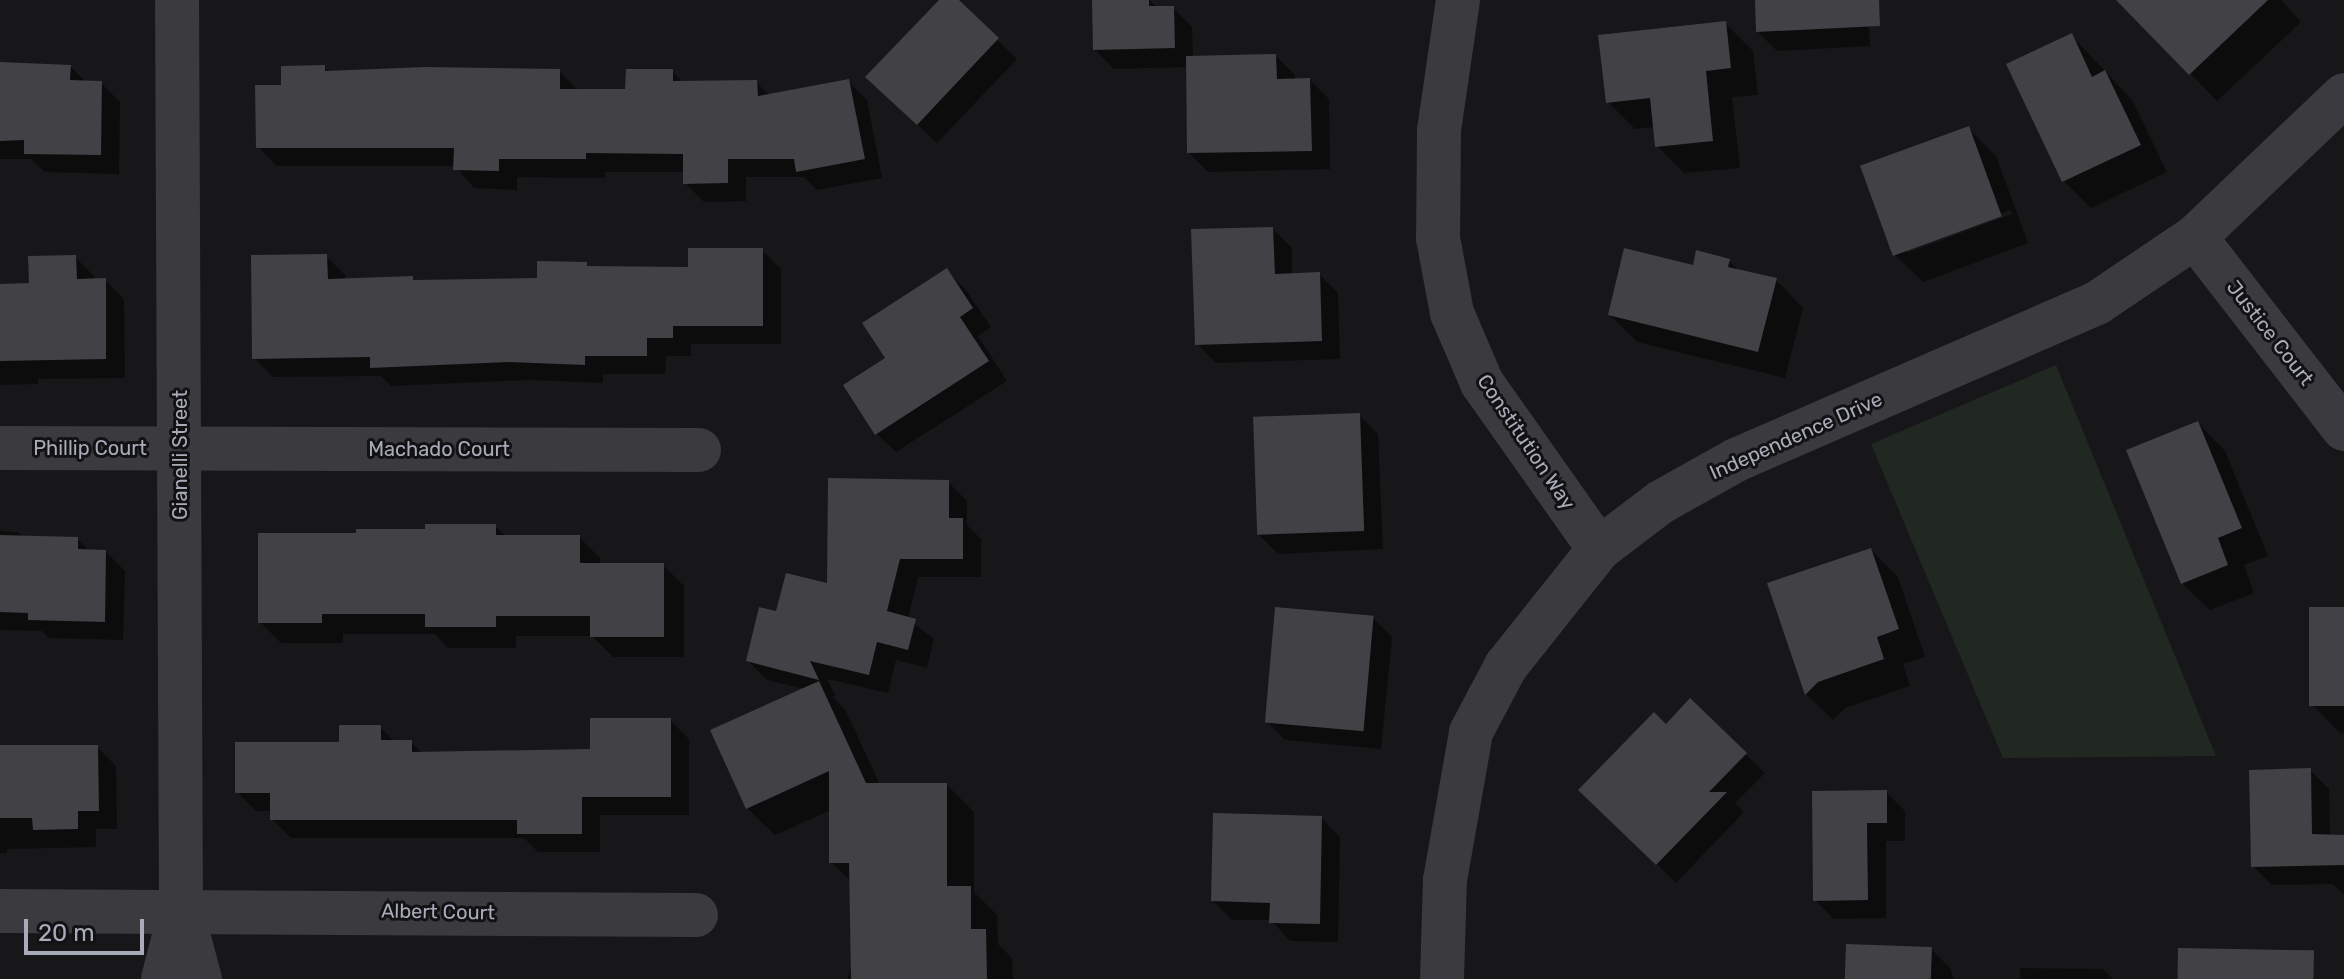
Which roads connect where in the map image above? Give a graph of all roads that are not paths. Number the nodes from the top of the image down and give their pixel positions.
1 (177, 0) edge
2 (1458, 0) edge
3 (2344, 95) edge
4 (2195, 237) junction
5 (2344, 429) edge
6 (0, 448) edge
7 (180, 449) junction
8 (699, 450) dead end
9 (1599, 549) junction
10 (181, 909) junction
11 (0, 911) edge
12 (696, 915) dead end
13 (163, 979) edge
14 (200, 979) edge
15 (1442, 979) edge

1 - 7 street, Gianelli Street
2 - 9 street, Constitution Way
3 - 4 street, Independence Drive
4 - 5 street, Justice Court
4 - 9 street, Independence Drive
6 - 7 street, Phillip Court
7 - 8 street, Machado Court
7 - 10 street, Gianelli Street
9 - 15 street, Independence Drive
10 - 11 street, Albert Court
10 - 12 street, Albert Court
10 - 13 street, Gianelli Street
10 - 14 street, Gianelli Street

